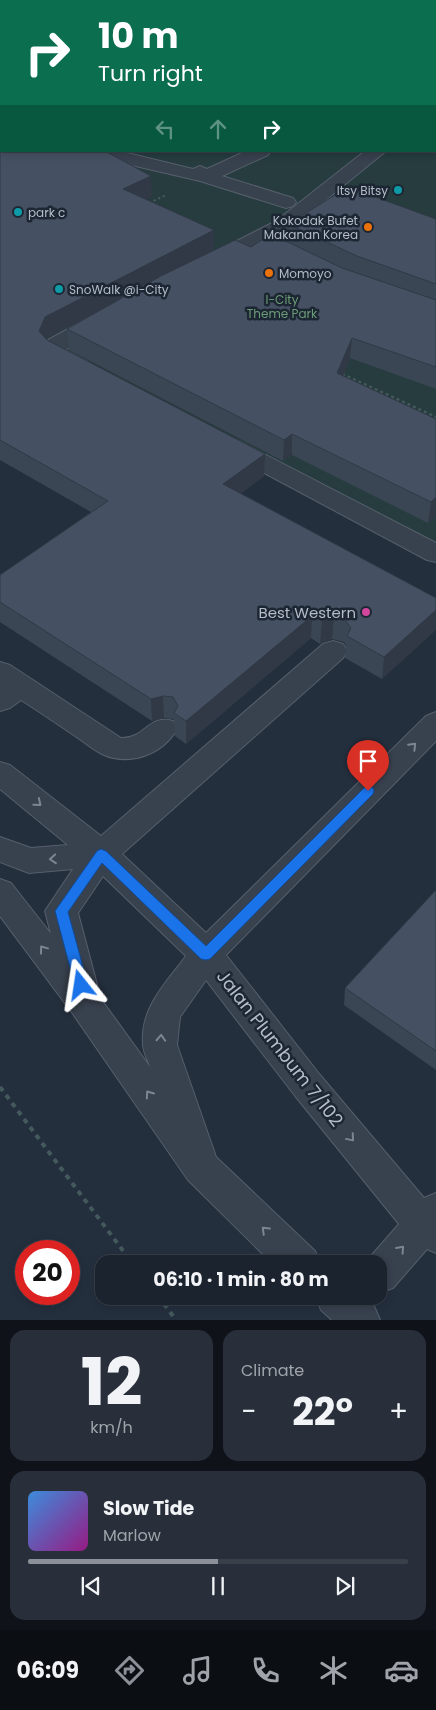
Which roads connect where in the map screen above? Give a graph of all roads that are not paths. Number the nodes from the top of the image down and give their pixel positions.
1 (98, 152) edge
2 (180, 152) edge
3 (260, 152) edge
4 (376, 152) edge
5 (205, 177) junction
6 (286, 202) dead end
7 (256, 238) junction
8 (281, 250) edge
9 (196, 269) edge
10 (113, 313) edge
11 (102, 378) edge
12 (208, 434) edge
13 (436, 554) edge
14 (333, 651) dead end
15 (7, 686) edge
16 (436, 723) edge
17 (163, 728) dead end
18 (0, 773) edge
19 (0, 850) edge
20 (101, 854) junction
21 (0, 892) edge
22 (206, 954) junction
23 (85, 1004) junction
24 (200, 1168) junction
25 (432, 1223) edge
26 (292, 1255) edge
27 (387, 1266) edge

1 - 5 street
2 - 5 street
3 - 5 street
4 - 7 street
5 - 6 street
7 - 8 street
7 - 9 street
10 - 11 street
12 - 13 street
14 - 20 street
15 - 17 street
22 -> 16 street
18 -> 20 street, Jalan Plumbum 7/102
20 -> 19 street
20 - 22 street, Jalan Plumbum 7/102
20 - 23 street
23 -> 21 street
24 -> 22 street
22 -> 25 street, Jalan Plumbum 7/102
24 -> 23 street
26 -> 24 street
27 -> 25 street

